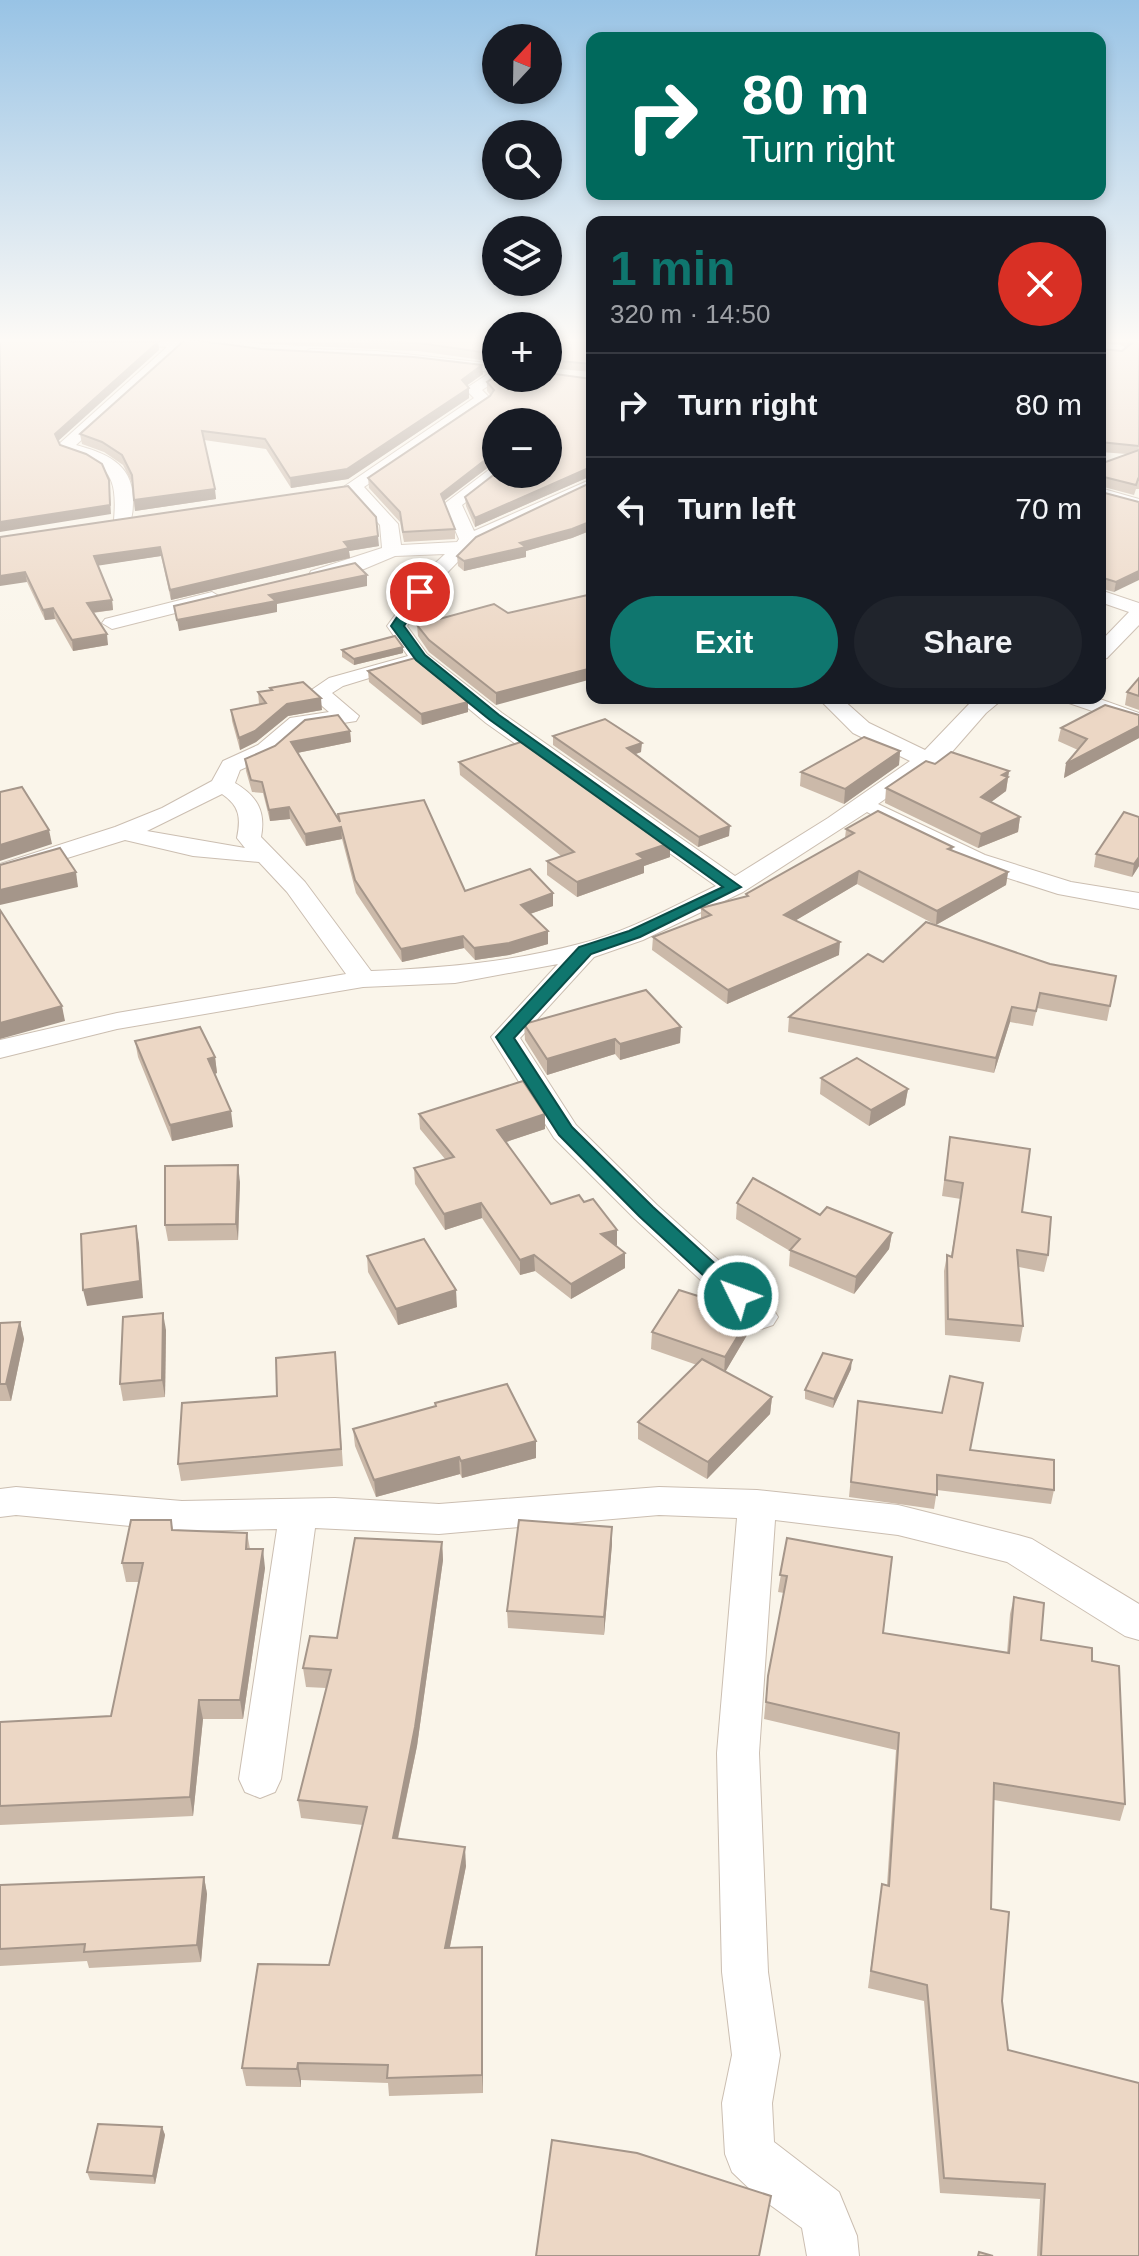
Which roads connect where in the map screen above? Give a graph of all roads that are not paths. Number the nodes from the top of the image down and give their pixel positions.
1 (68, 443) edge
2 (414, 443) edge
3 (482, 483) edge
4 (586, 487) edge
5 (1106, 495) edge
6 (1139, 504) edge
7 (123, 520) edge
8 (466, 544) junction
9 (392, 551) junction
10 (303, 579) edge
11 (235, 593) edge
12 (1106, 598) edge
13 (1139, 611) edge
14 (112, 623) dead end
15 (1106, 647) edge
16 (420, 658) junction
17 (835, 704) edge
18 (984, 704) edge
19 (1094, 704) edge
20 (1139, 720) edge
21 (925, 759) junction
22 (222, 785) junction
23 (862, 804) junction
24 (124, 832) junction
25 (262, 855) junction
26 (0, 872) edge
27 (734, 887) junction
28 (1139, 901) edge
29 (585, 951) junction
30 (363, 979) junction
31 (0, 1049) edge
32 (761, 1317) dead end
33 (0, 1503) edge
34 (757, 1504) junction
35 (298, 1514) junction
36 (1139, 1624) edge
37 (260, 1779) dead end
38 (833, 2256) edge

1 - 7 street
2 - 9 street
3 - 8 street
4 - 8 street
5 - 6 street
8 - 9 street
8 - 16 street
9 - 10 street
11 - 14 street
12 - 13 street
13 - 15 street
16 - 22 street
16 - 27 street
17 - 21 street
18 - 21 street
19 - 20 street
21 - 23 street
22 - 24 street
22 - 25 street
23 - 27 street
23 - 28 street
24 - 25 street
24 - 26 street
25 - 30 street
27 - 29 street
29 - 30 street
29 - 32 street
30 - 31 street
33 - 35 street
34 - 35 street
34 - 36 street
34 - 38 street
35 - 37 street

